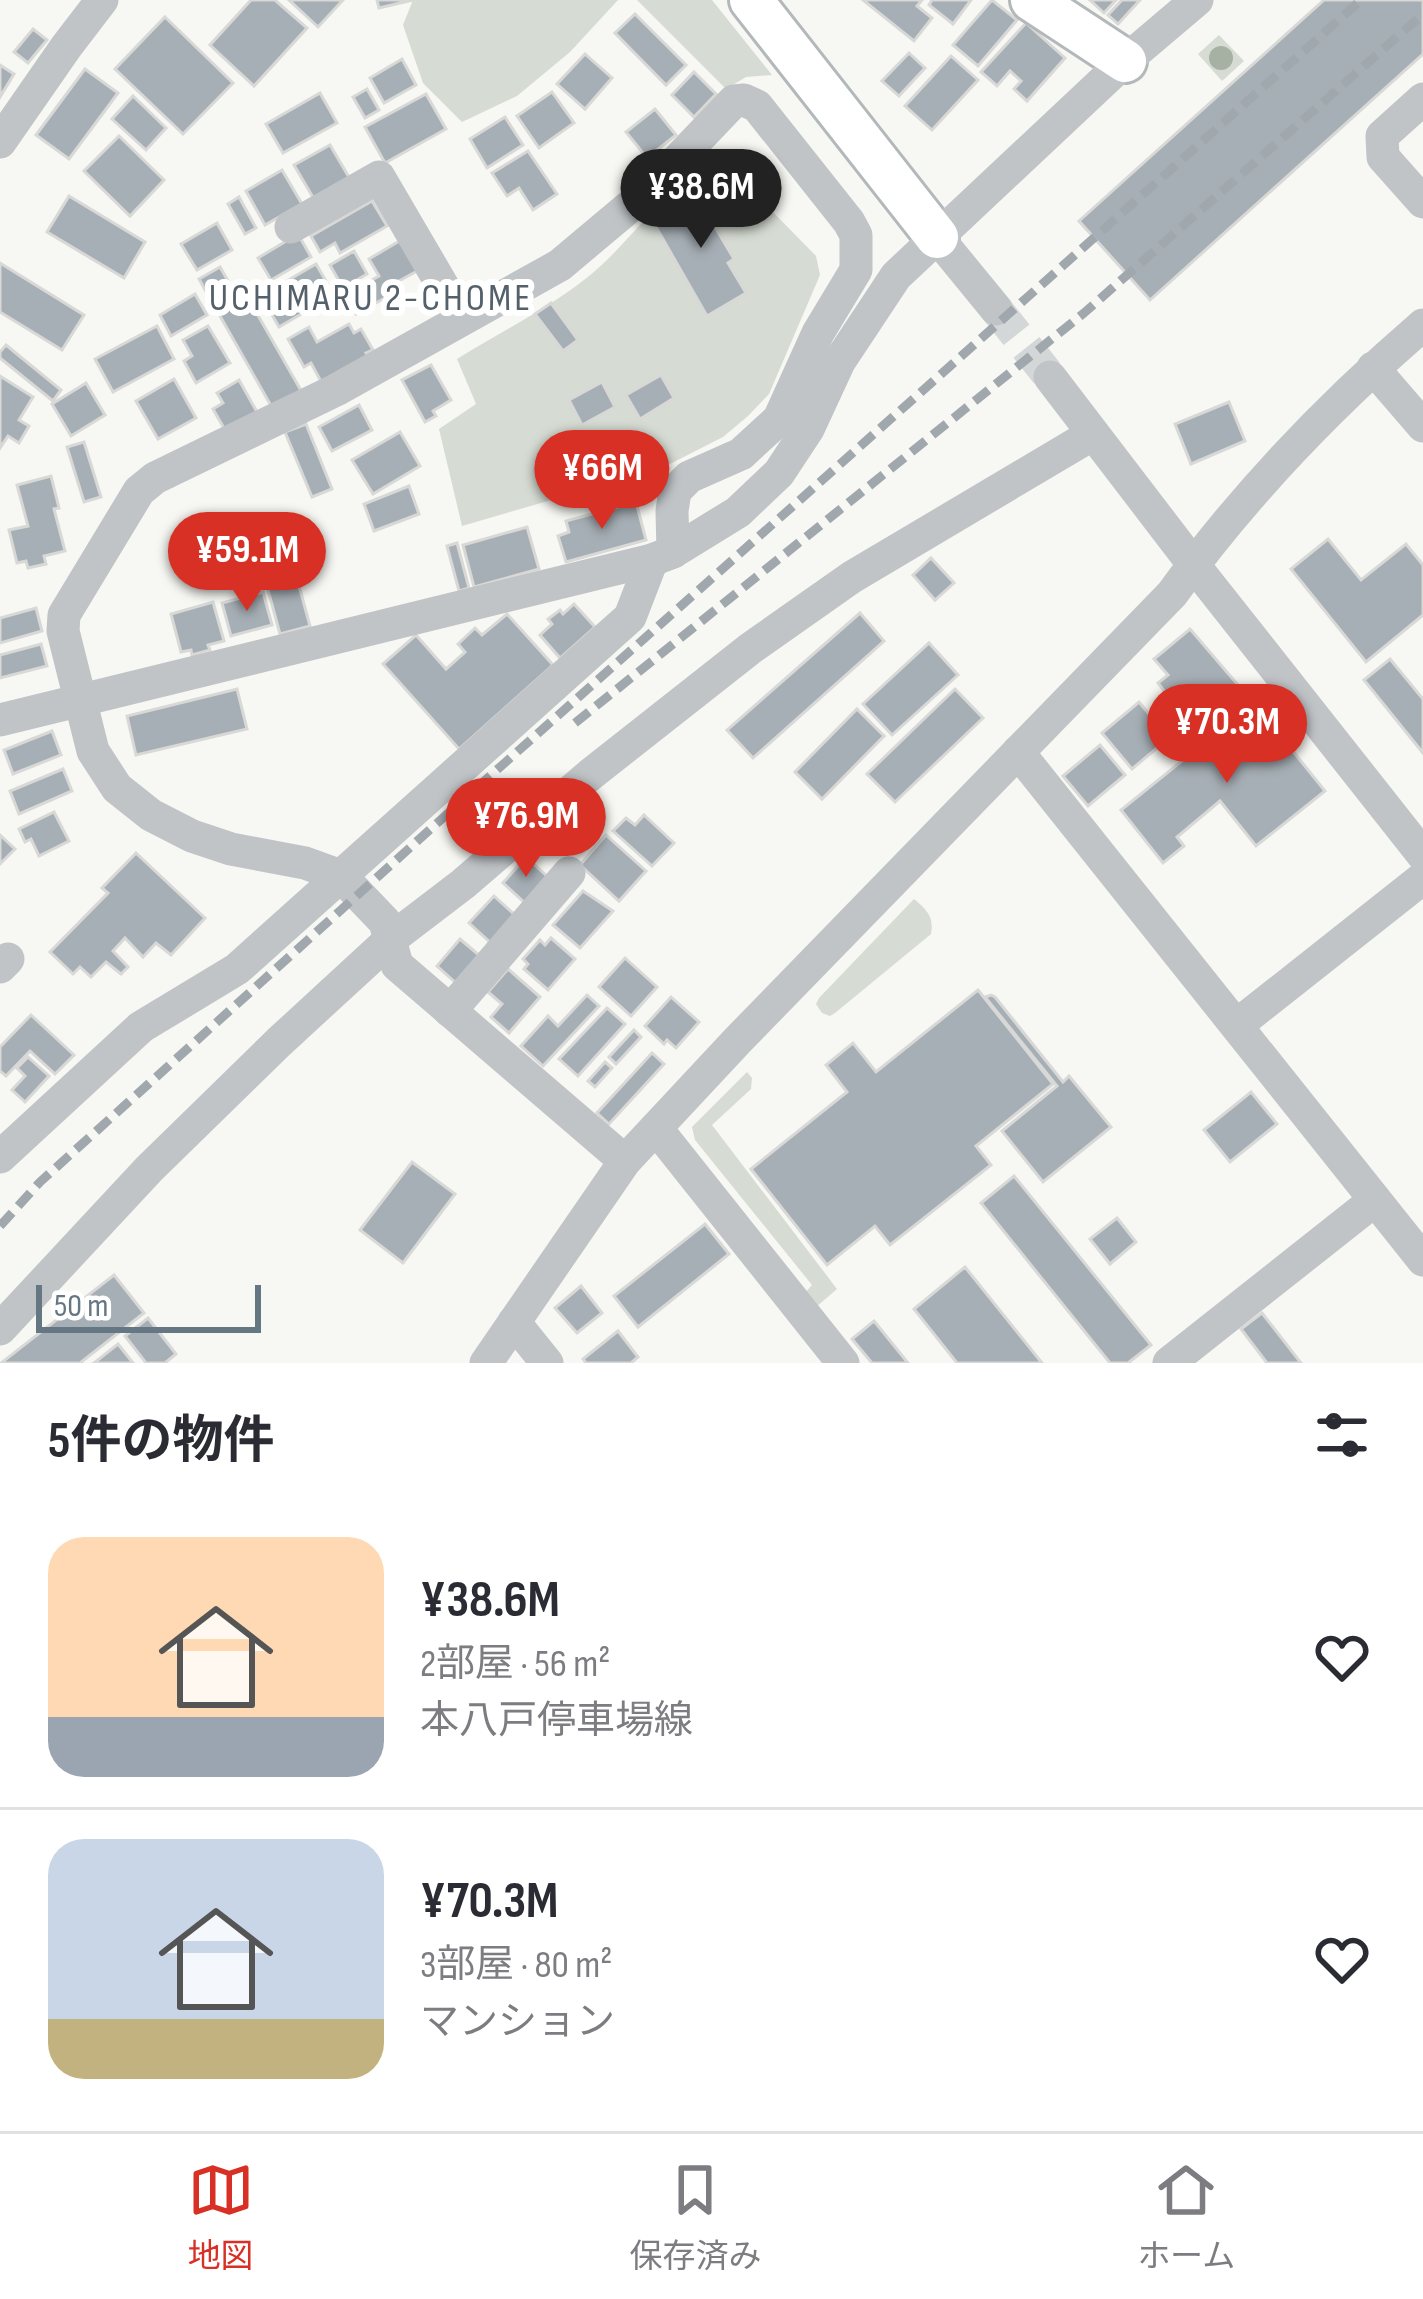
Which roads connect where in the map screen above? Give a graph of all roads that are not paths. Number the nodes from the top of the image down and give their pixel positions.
1 (102, 0) edge
2 (751, 0) edge
3 (1032, 0) edge
4 (1197, 0) edge
5 (1125, 61) junction
6 (1423, 99) edge
7 (3, 133) edge
8 (1423, 202) edge
9 (291, 227) dead end
10 (938, 237) junction
11 (996, 309) tunnel mouth
12 (462, 319) junction
13 (1423, 325) edge
14 (1373, 368) junction
15 (1050, 377) tunnel mouth
16 (1423, 426) edge
17 (1093, 434) junction
18 (662, 556) junction
19 (1193, 564) junction
20 (80, 701) junction
21 (0, 720) edge
22 (1018, 752) junction
23 (1423, 855) edge
24 (569, 873) dead end
25 (341, 876) junction
26 (1423, 878) edge
27 (391, 939) junction
28 (451, 1011) junction
29 (1237, 1025) junction
30 (656, 1128) junction
31 (0, 1156) edge
32 (625, 1161) junction
33 (1375, 1200) junction
34 (1423, 1260) edge
35 (514, 1322) junction
36 (0, 1329) edge
37 (485, 1363) edge
38 (547, 1363) edge
39 (843, 1363) edge
40 (1169, 1363) edge

1 - 7 street
2 - 10 main road
3 - 5 main road
4 - 5 street
5 - 10 street
6 - 8 street
9 - 12 street
10 - 11 street
10 - 18 street
12 - 18 street
12 - 20 street
13 - 14 street
14 - 16 street
14 - 19 street
15 - 17 street
17 - 19 street
17 - 27 street
18 - 20 street
18 - 25 street
19 - 22 street
19 - 23 street
20 - 21 street
20 - 25 street
22 - 29 street
22 - 30 street
24 - 28 street
25 - 27 street
25 - 31 street
26 - 29 street
27 - 28 street
27 - 36 street
28 - 32 street
29 - 33 street
30 - 32 street
30 - 39 street
32 - 35 street
33 - 34 street
33 - 40 street
35 - 37 street
35 - 38 street

